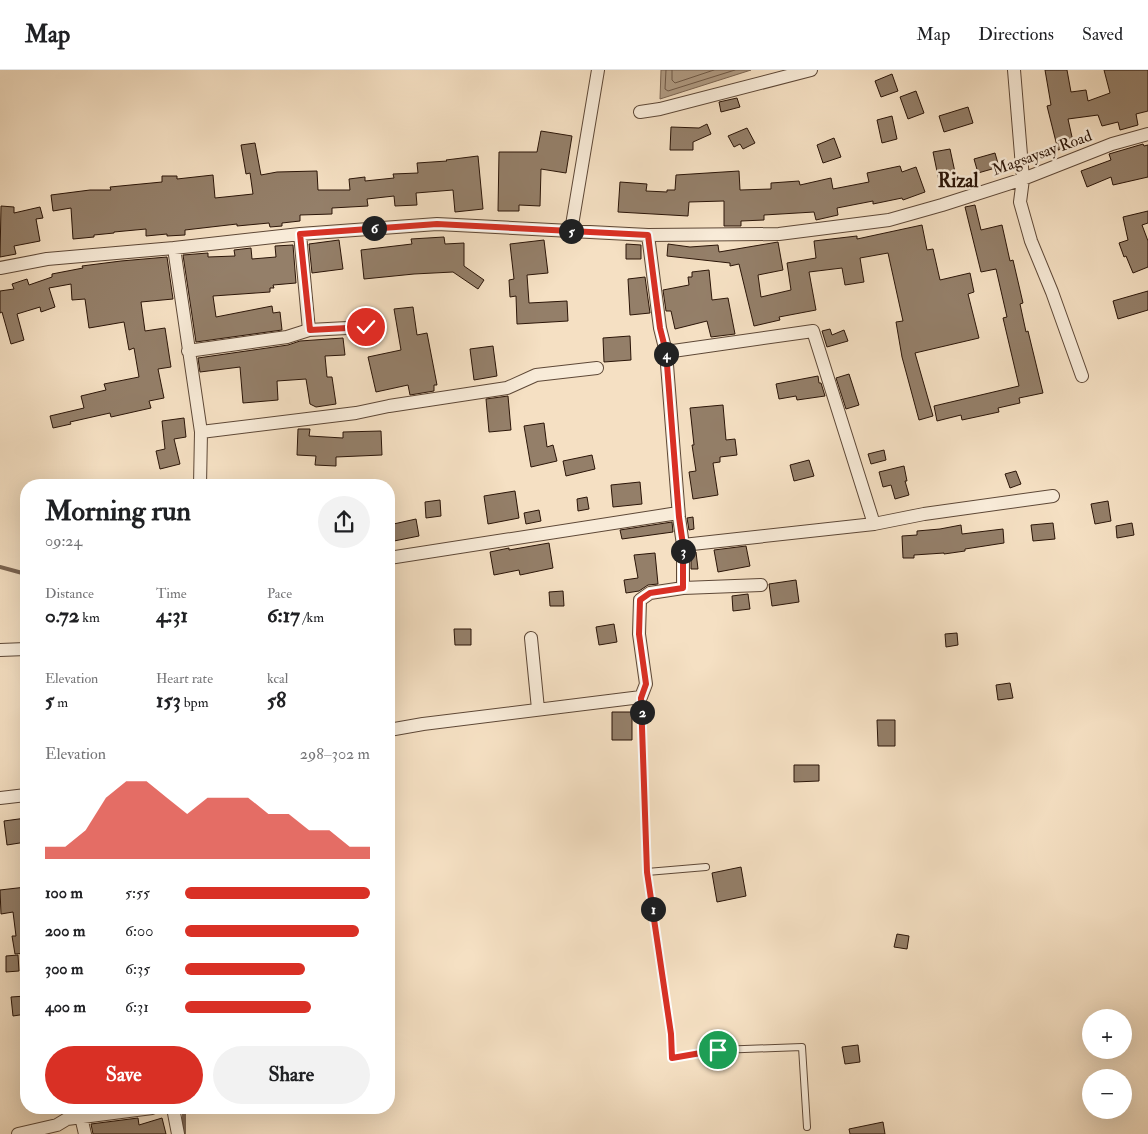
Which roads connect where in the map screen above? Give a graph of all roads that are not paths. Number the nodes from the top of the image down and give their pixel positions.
1 (598, 70) edge
2 (811, 70) edge
3 (1014, 70) edge
4 (640, 112) dead end
5 (1148, 134) edge
6 (1023, 179) junction
7 (572, 231) junction
8 (300, 234) junction
9 (648, 235) junction
10 (174, 248) junction
11 (0, 268) edge
12 (374, 324) dead end
13 (310, 330) junction
14 (188, 351) junction
15 (666, 352) junction
16 (597, 368) dead end
17 (1082, 376) dead end
18 (201, 432) junction
19 (200, 479) edge
20 (1053, 496) dead end
21 (678, 514) junction
22 (874, 524) junction
23 (683, 545) junction
24 (395, 557) edge
25 (761, 585) dead end
26 (683, 588) junction
27 (531, 638) dead end
28 (20, 649) edge
29 (0, 650) edge
30 (641, 698) junction
31 (538, 709) junction
32 (395, 729) edge
33 (20, 796) edge
34 (0, 798) edge
35 (706, 866) dead end
36 (647, 872) junction
37 (66, 1114) edge
38 (70, 1114) edge
39 (105, 1114) edge
40 (174, 1114) edge
41 (81, 1117) junction
42 (807, 1127) dead end
43 (18, 1134) edge
44 (86, 1134) edge
45 (178, 1134) edge

1 - 7 street
2 - 4 street
3 - 6 street
5 - 6 street, Magsaysay Road
6 - 9 street, Magsaysay Road
6 - 17 street
7 - 8 street, Magsaysay Road
7 - 9 street, Magsaysay Road
8 - 10 street, Magsaysay Road
8 - 13 street
9 - 15 street
10 - 11 street, Magsaysay Road
10 - 14 street
12 - 13 street
13 - 14 street
14 - 18 street
15 - 21 street
15 - 22 street
16 - 18 street
18 - 19 street
20 - 22 street
21 - 23 street
21 - 24 street
22 - 23 street
23 - 26 street
25 - 26 street
26 - 30 street
27 - 31 street
28 - 29 street
30 - 31 street
30 - 36 lane
31 - 32 street
33 - 34 street
35 - 36 lane
36 - 42 lane
37 - 43 street
38 - 41 street
39 - 41 street
40 - 45 street
41 - 44 street

